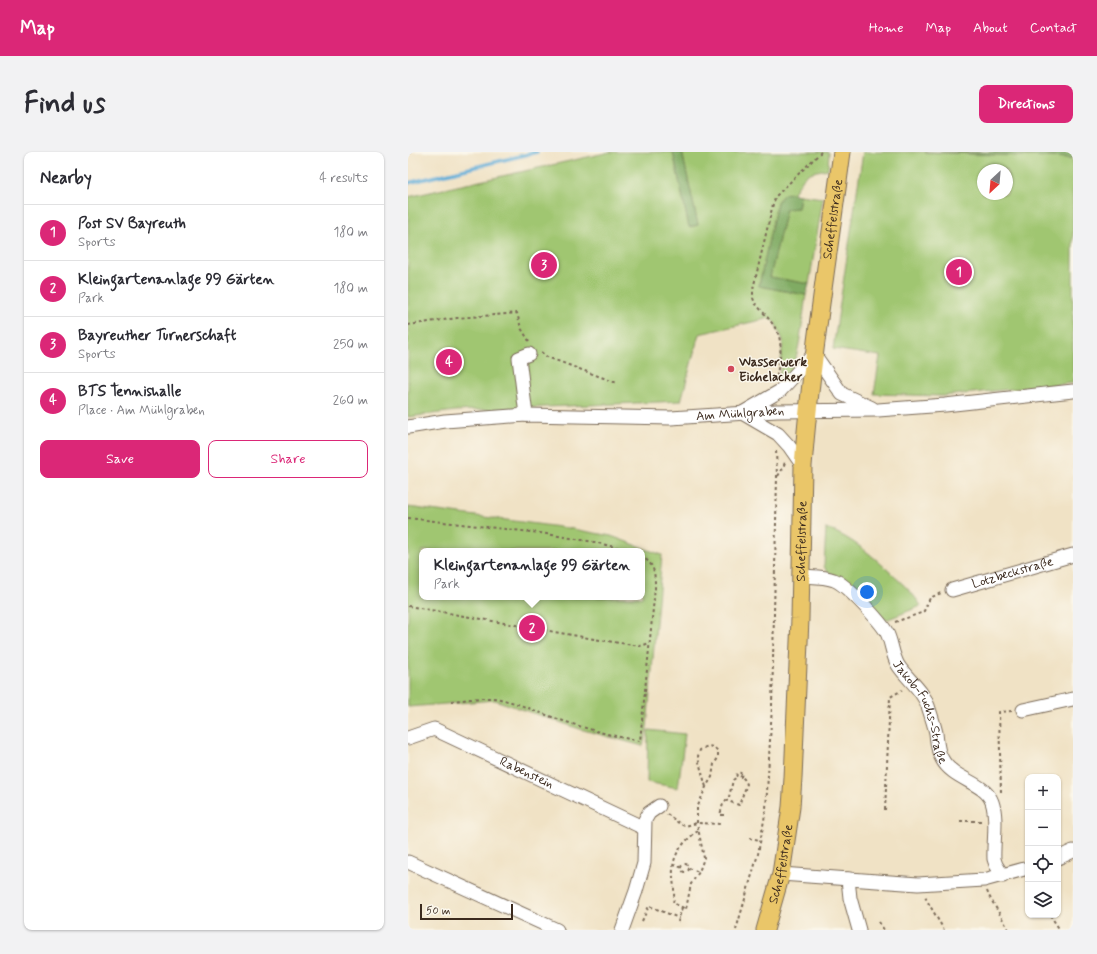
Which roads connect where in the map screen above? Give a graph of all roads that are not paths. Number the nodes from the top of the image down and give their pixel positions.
1 (842, 152) edge
2 (532, 349) road end
3 (814, 354) junction
4 (1073, 391) edge
5 (808, 410) junction
6 (878, 410) junction
7 (742, 413) junction
8 (526, 415) junction
9 (408, 427) edge
10 (804, 466) junction
11 (1073, 556) edge
12 (800, 576) junction
13 (952, 590) road end
14 (1073, 699) edge
15 (1023, 710) road end
16 (408, 738) edge
17 (659, 806) road end
18 (644, 828) junction
19 (1073, 851) edge
20 (1061, 857) edge
21 (408, 862) edge
22 (1025, 869) edge
23 (781, 874) junction
24 (1003, 876) junction
25 (848, 879) junction
26 (557, 930) edge
27 (622, 930) edge
28 (765, 930) edge
29 (859, 930) edge

1 - 3 main road, Scheffelstraße
2 - 8 street
3 - 5 main road, Scheffelstraße
3 - 6 street
3 - 7 street
4 - 6 street, Am Mühlgraben
5 - 6 street, Am Mühlgraben
5 - 7 street, Am Mühlgraben
5 - 10 main road, Scheffelstraße
7 - 8 street, Am Mühlgraben
7 - 10 street
8 - 9 street, Am Mühlgraben
10 - 12 main road, Scheffelstraße
11 - 13 street, Lotzbeckstraße
12 - 23 main road, Scheffelstraße
12 - 24 street, Jakob-Fuchs-Straße
14 - 15 street
16 - 18 street, Rabenstein
17 - 18 street
18 - 27 street
19 - 20 street
21 - 26 street
22 - 24 street
23 - 25 street
23 - 28 main road, Scheffelstraße
24 - 25 street
25 - 29 street

